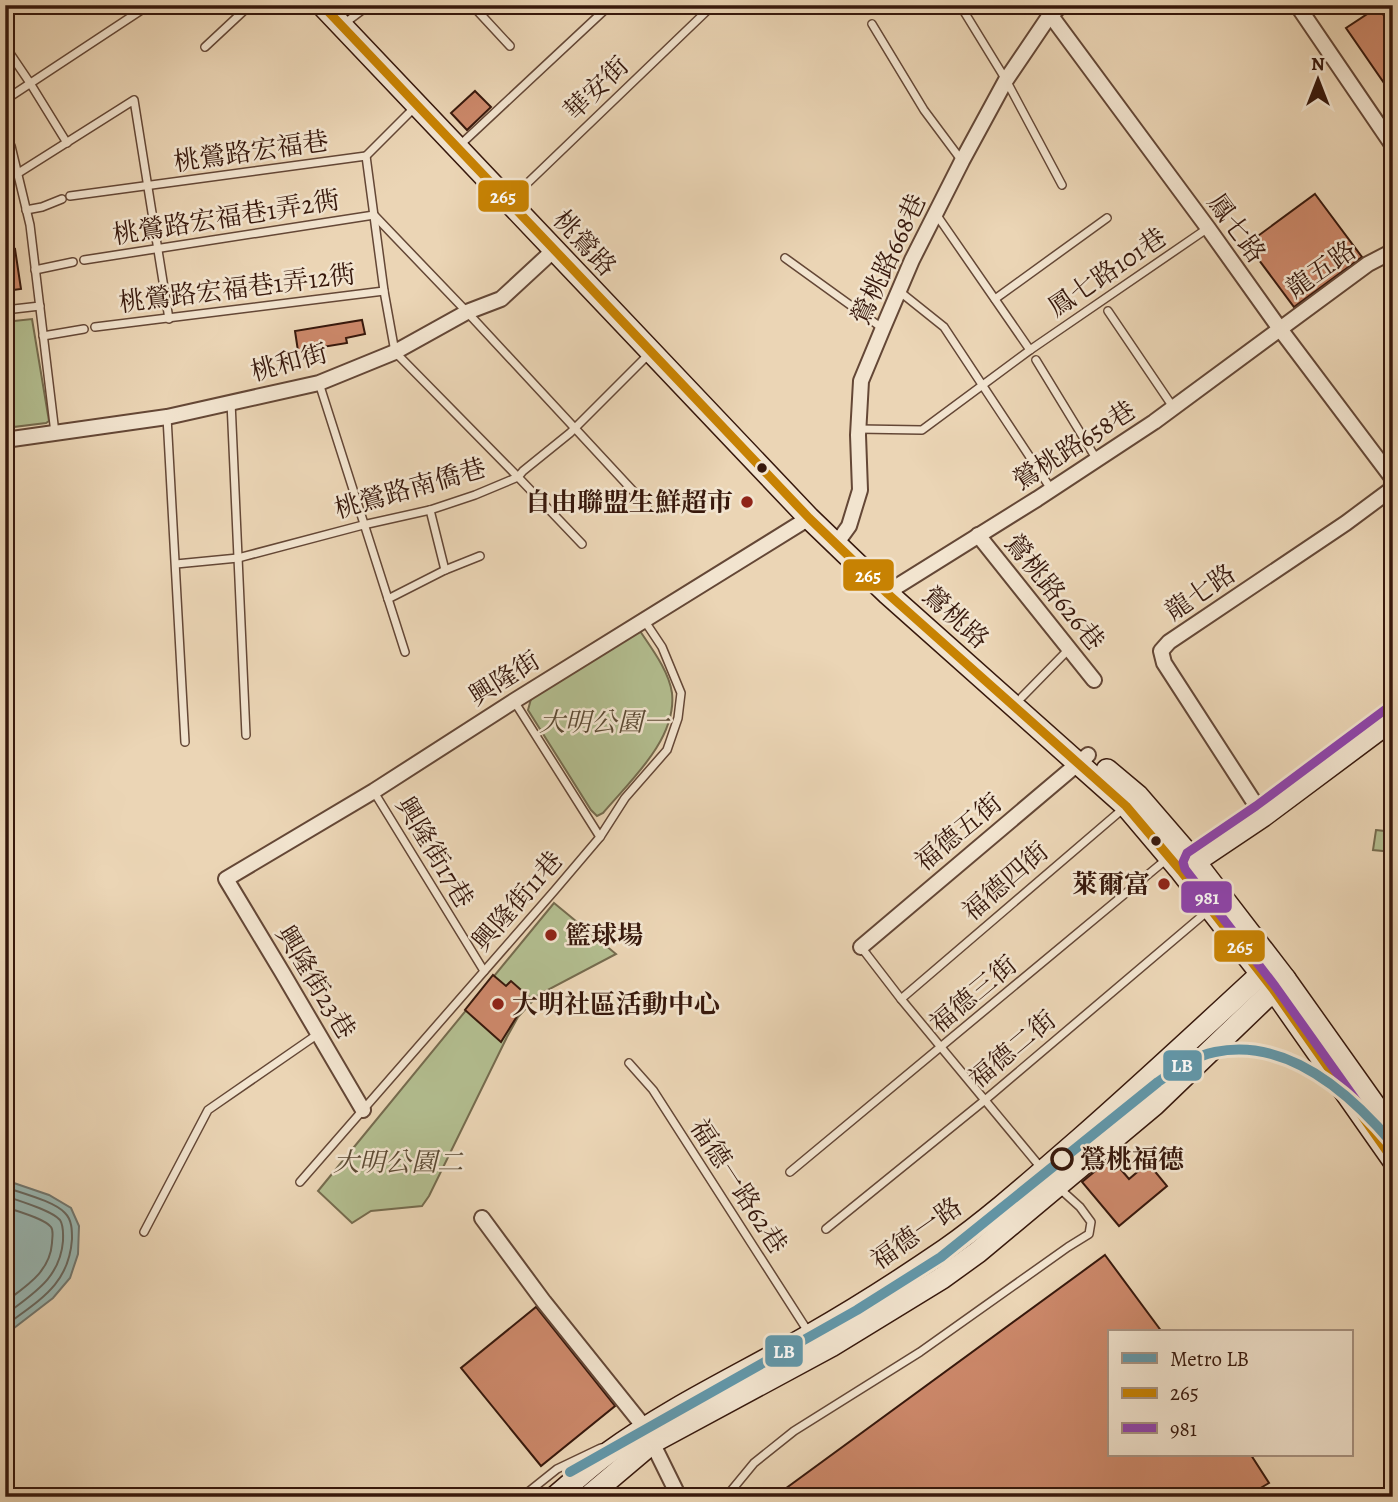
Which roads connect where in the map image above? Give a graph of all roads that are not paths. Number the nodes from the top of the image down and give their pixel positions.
1 (149, 5) edge
2 (250, 5) edge
3 (322, 5) edge
4 (369, 5) edge
5 (472, 5) edge
6 (610, 5) edge
7 (713, 5) edge
8 (960, 5) edge
9 (1062, 5) edge
10 (1297, 5) edge
11 (1046, 10) edge
12 (872, 24) dead end
13 (342, 26) junction
14 (5, 46) edge
15 (510, 46) dead end
16 (205, 47) dead end
17 (1006, 80) junction
18 (30, 83) junction
19 (5, 100) edge
20 (417, 105) junction
21 (67, 143) junction
22 (11, 146) dead end
23 (1393, 146) edge
24 (457, 148) junction
25 (366, 156) junction
26 (962, 162) junction
27 (17, 172) junction
28 (5, 174) edge
29 (1062, 185) dead end
30 (148, 186) junction
31 (508, 202) junction
32 (26, 210) junction
33 (935, 214) junction
34 (374, 215) junction
35 (1107, 218) dead end
36 (1208, 228) junction
37 (158, 250) junction
38 (554, 250) junction
39 (1393, 251) edge
40 (785, 258) dead end
41 (84, 260) dead end
42 (73, 262) dead end
43 (35, 270) junction
44 (384, 290) junction
45 (899, 291) junction
46 (995, 299) junction
47 (40, 306) junction
48 (5, 310) edge
49 (1108, 311) dead end
50 (467, 312) junction
51 (169, 318) junction
52 (95, 327) dead end
53 (883, 328) junction
54 (85, 329) dead end
55 (1280, 329) junction
56 (43, 336) junction
57 (1030, 350) junction
58 (396, 352) junction
59 (651, 353) junction
60 (1036, 360) dead end
61 (319, 383) junction
62 (982, 385) junction
63 (231, 402) junction
64 (1173, 408) junction
65 (167, 417) junction
66 (575, 428) junction
67 (858, 429) junction
68 (55, 434) junction
69 (5, 440) edge
70 (1097, 460) junction
71 (519, 477) junction
72 (1393, 479) edge
73 (1393, 488) edge
74 (1051, 490) junction
75 (647, 506) dead end
76 (430, 510) junction
77 (809, 518) junction
78 (363, 525) junction
79 (978, 535) junction
80 (840, 539) junction
81 (582, 544) dead end
82 (480, 556) dead end
83 (238, 558) junction
84 (176, 564) junction
85 (445, 570) junction
86 (892, 590) junction
87 (388, 598) junction
88 (645, 620) junction
89 (1069, 649) junction
90 (405, 652) dead end
91 (1094, 680) dead end
92 (1022, 697) junction
93 (514, 701) junction
94 (1393, 719) edge
95 (246, 735) dead end
96 (184, 742) dead end
97 (1083, 759) junction
98 (373, 791) junction
99 (1132, 801) junction
100 (1263, 816) junction
101 (600, 837) junction
102 (1182, 859) junction
103 (226, 879) joint
104 (1217, 903) junction
105 (861, 947) joint
106 (484, 971) junction
107 (1273, 977) junction
108 (901, 999) junction
109 (318, 1034) junction
110 (941, 1048) junction
111 (629, 1063) dead end
112 (985, 1100) junction
113 (363, 1110) junction
114 (1393, 1131) edge
115 (1393, 1159) edge
116 (790, 1172) dead end
117 (1050, 1178) junction
118 (300, 1182) dead end
119 (482, 1218) dead end
120 (826, 1228) dead end
121 (145, 1231) dead end
122 (810, 1335) junction
123 (645, 1435) junction
124 (522, 1497) edge
125 (555, 1497) edge
126 (588, 1497) edge
127 (678, 1497) edge
128 (726, 1497) edge

1 - 18 lane
2 - 16 lane
3 - 13 main road, 桃鶯路
4 - 13 lane
5 - 15 lane
6 - 24 lane
7 - 31 lane, 華安街
8 - 17 lane
9 - 11 street, 鶯桃路668巷
10 - 23 street
11 - 17 street, 鶯桃路668巷
11 - 36 street, 鳳七路
12 - 26 lane
13 - 20 main road, 桃鶯路
14 - 18 lane
17 - 26 street, 鶯桃路668巷
17 - 29 lane
18 - 19 lane
18 - 21 lane
20 - 24 main road, 桃鶯路
20 - 25 lane, 桃鶯路宏福巷
21 - 27 lane
21 - 30 lane
22 - 27 lane
24 - 31 main road, 桃鶯路
25 - 30 lane, 桃鶯路宏福巷
25 - 34 lane
26 - 33 street, 鶯桃路668巷
27 - 28 lane
27 - 32 lane
30 - 32 lane, 桃鶯路宏福巷
30 - 37 lane
31 - 38 main road, 桃鶯路
32 - 43 lane
33 - 45 street, 鶯桃路668巷
33 - 46 lane
34 - 37 lane, 桃鶯路宏福巷1弄2衖
34 - 44 lane
34 - 50 lane
35 - 46 lane
36 - 55 street, 鳳七路
36 - 57 lane, 鳳七路101巷
37 - 41 lane, 桃鶯路宏福巷1弄2衖
37 - 51 lane
38 - 50 street, 桃和街
38 - 59 main road, 桃鶯路
39 - 55 street, 龍五路
40 - 53 lane
42 - 43 lane
43 - 47 lane
44 - 51 lane, 桃鶯路宏福巷1弄12衖
44 - 58 lane
45 - 53 street, 鶯桃路668巷
45 - 62 lane
46 - 57 lane
47 - 48 lane
47 - 56 lane
49 - 64 lane
50 - 58 street, 桃和街
50 - 66 lane
51 - 52 lane, 桃鶯路宏福巷1弄12衖
53 - 67 street, 鶯桃路668巷
54 - 56 lane
55 - 64 street, 鶯桃路658巷
55 - 72 street, 鳳七路
56 - 68 lane
57 - 62 lane, 鳳七路101巷
58 - 61 street, 桃和街
58 - 71 lane
59 - 66 lane, 桃鶯路南僑巷
59 - 77 main road, 桃鶯路
60 - 70 lane
61 - 63 street, 桃和街
61 - 78 lane
62 - 67 lane, 鳳七路101巷
62 - 74 lane
63 - 65 street, 桃和街
63 - 83 lane
64 - 70 street, 鶯桃路658巷
65 - 68 street, 桃和街
65 - 84 lane
66 - 71 lane, 桃鶯路南僑巷
66 - 75 lane
67 - 80 street, 鶯桃路668巷
68 - 69 street, 桃和街
70 - 74 street, 鶯桃路658巷
71 - 76 lane, 桃鶯路南僑巷
71 - 81 lane
73 - 100 street, 龍七路
74 - 79 street, 鶯桃路658巷
76 - 78 lane, 桃鶯路南僑巷
76 - 85 lane
77 - 80 main road, 鶯桃路
77 - 88 street, 興隆街
78 - 83 lane, 桃鶯路南僑巷
78 - 87 lane
79 - 86 street, 鶯桃路658巷
79 - 89 street, 鶯桃路626巷
80 - 86 main road, 鶯桃路
82 - 85 lane
83 - 84 lane, 桃鶯路南僑巷
83 - 95 lane
84 - 96 lane
85 - 87 lane
86 - 92 main road, 鶯桃路
86 - 97 main road, 鶯桃路
87 - 90 lane
88 - 93 street, 興隆街
88 - 101 lane, 興隆街11巷
89 - 91 street, 鶯桃路626巷
89 - 92 lane
92 - 97 main road, 鶯桃路
93 - 98 street, 興隆街
93 - 101 lane
94 - 100 main road
97 - 99 main road, 鶯桃路
97 - 105 street, 福德五街
98 - 103 street, 興隆街
98 - 106 lane, 興隆街17巷
99 - 102 main road, 鶯桃路
99 - 108 lane, 福德四街
100 - 102 main road
101 - 106 lane, 興隆街11巷
102 - 104 main road, 鶯桃路
102 - 110 lane, 福德三街
103 - 109 street, 興隆街23巷
104 - 107 main road, 鶯桃路
104 - 112 lane, 福德二街
105 - 108 lane
106 - 113 lane, 興隆街11巷
107 - 114 main road, 鶯桃路
107 - 115 main road, 鶯桃路
107 - 117 main road, 福德一路
108 - 110 lane
109 - 113 street, 興隆街23巷
109 - 121 lane
110 - 112 lane
110 - 116 lane, 福德三街
111 - 122 lane, 福德一路62巷
112 - 117 lane
112 - 120 lane, 福德二街
113 - 118 lane, 興隆街11巷
117 - 122 main road, 福德一路
117 - 123 main road, 福德一路
117 - 128 lane
119 - 123 street
122 - 123 main road, 福德一路
123 - 124 lane
123 - 125 main road, 福德一路
123 - 126 main road, 福德一路
123 - 127 street

